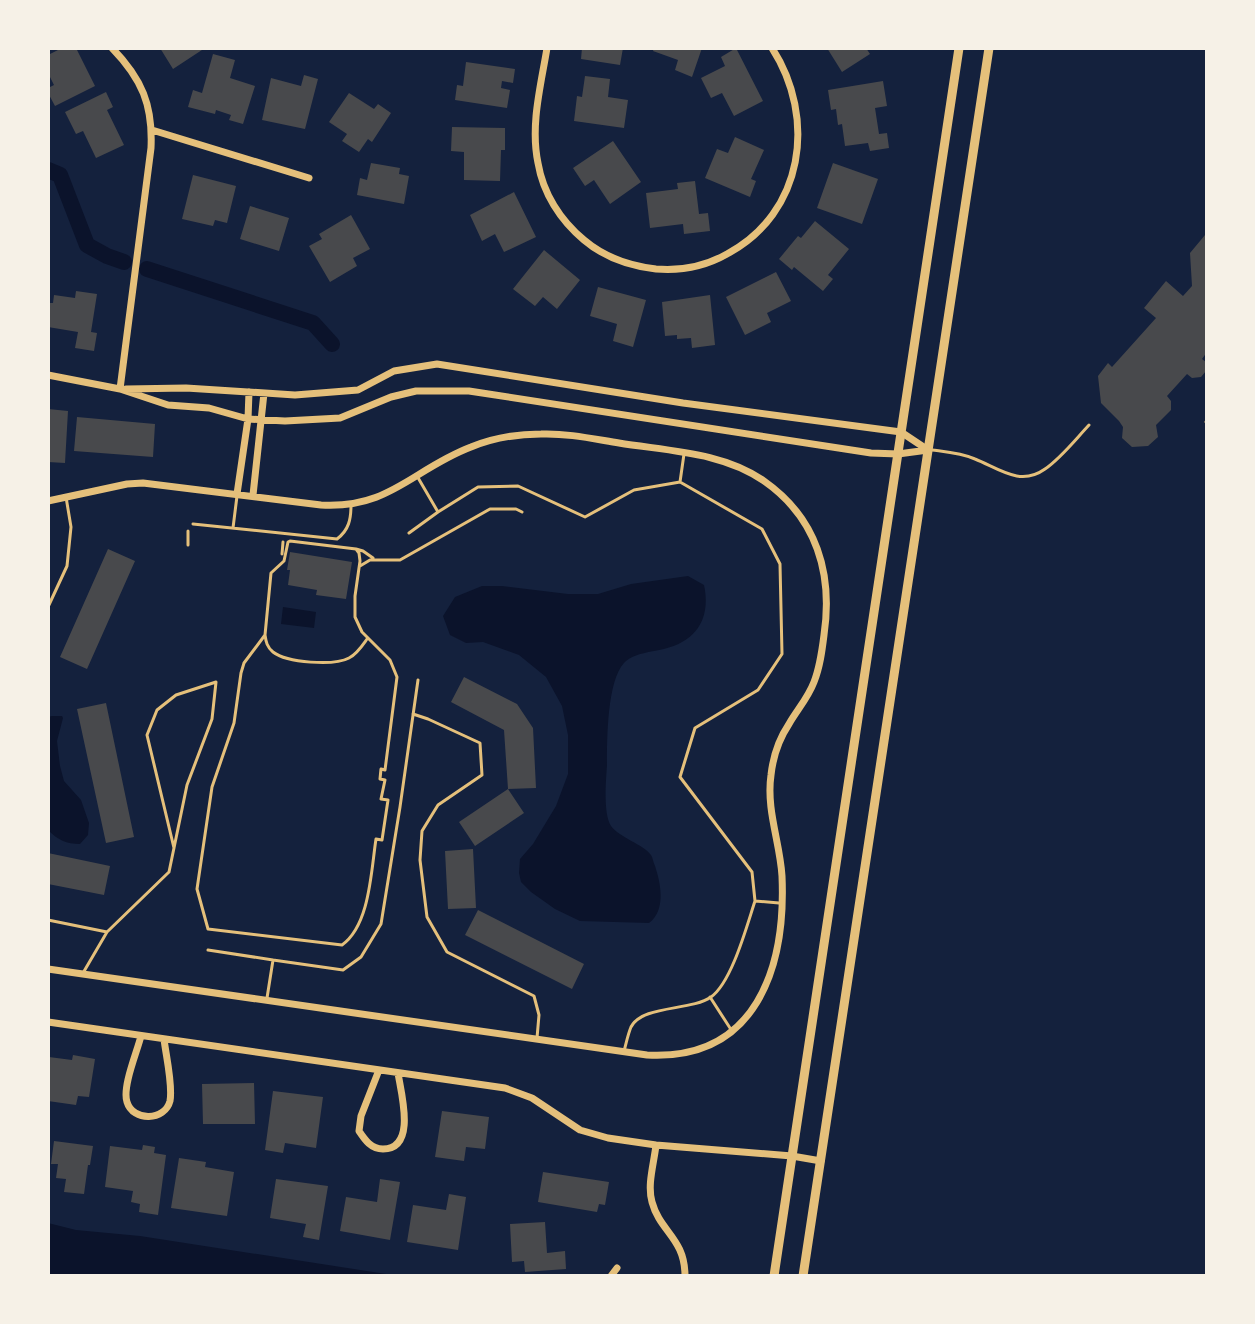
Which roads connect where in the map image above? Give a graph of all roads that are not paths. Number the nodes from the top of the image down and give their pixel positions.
1 (112, 48) edge
2 (547, 48) edge
3 (772, 48) edge
4 (959, 48) edge
5 (989, 48) edge
6 (152, 130) junction
7 (309, 178) dead end
8 (48, 375) edge
9 (120, 389) junction
10 (249, 392) junction
11 (264, 393) junction
12 (248, 419) junction
13 (261, 419) junction
14 (1089, 425) dead end
15 (901, 432) junction
16 (928, 450) junction
17 (684, 453) junction
18 (898, 454) junction
19 (417, 476) junction
20 (680, 482) junction
21 (237, 494) junction
22 (253, 495) junction
23 (66, 497) junction
24 (48, 501) edge
25 (351, 505) junction
26 (438, 512) junction
27 (193, 524) dead end
28 (233, 528) junction
29 (409, 533) dead end
30 (48, 607) edge
31 (418, 680) dead end
32 (413, 714) junction
33 (174, 848) junction
34 (755, 901) junction
35 (782, 903) junction
36 (48, 920) edge
37 (107, 932) junction
38 (208, 950) dead end
39 (273, 960) junction
40 (48, 969) edge
41 (83, 974) junction
42 (710, 997) junction
43 (266, 1001) junction
44 (48, 1022) edge
45 (733, 1031) junction
46 (141, 1036) junction
47 (164, 1039) junction
48 (537, 1039) junction
49 (624, 1052) junction
50 (379, 1070) junction
51 (398, 1073) junction
52 (656, 1145) junction
53 (792, 1156) junction
54 (821, 1161) junction
55 (617, 1268) dead end
56 (611, 1276) edge
57 (685, 1276) edge
58 (774, 1276) edge
59 (803, 1276) edge

1 - 6 street
2 - 3 street
4 - 15 street
5 - 16 street
6 - 7 street
6 - 9 street
8 - 9 street
9 - 10 street
9 - 12 street
10 - 11 street
10 - 12 street
11 - 13 street
11 - 15 street
12 - 13 street
12 - 21 street
13 - 18 street
13 - 22 street
14 - 16 lane
15 - 16 street
15 - 18 street
16 - 18 street
16 - 54 street
17 - 19 street
17 - 20 lane
17 - 35 street
18 - 53 street
19 - 25 street
19 - 26 lane
20 - 26 lane
20 - 34 lane
21 - 22 street
21 - 23 street
21 - 28 lane
22 - 25 street
23 - 24 street
23 - 30 lane
25 - 28 lane
26 - 29 lane
27 - 28 lane
31 - 32 lane
32 - 39 lane
32 - 48 lane
33 - 33 lane
33 - 37 lane
34 - 35 lane
34 - 42 lane
35 - 45 street
36 - 37 lane
37 - 41 lane
38 - 39 lane
39 - 43 lane
40 - 41 street
41 - 43 street
42 - 45 lane
42 - 49 lane
43 - 48 street
44 - 46 street
45 - 49 street
46 - 47 street
46 - 47 street
47 - 50 street
48 - 49 street
50 - 51 street
50 - 51 street
51 - 52 street
52 - 53 street
52 - 57 street
53 - 54 street
53 - 58 street
54 - 59 street
55 - 56 street

